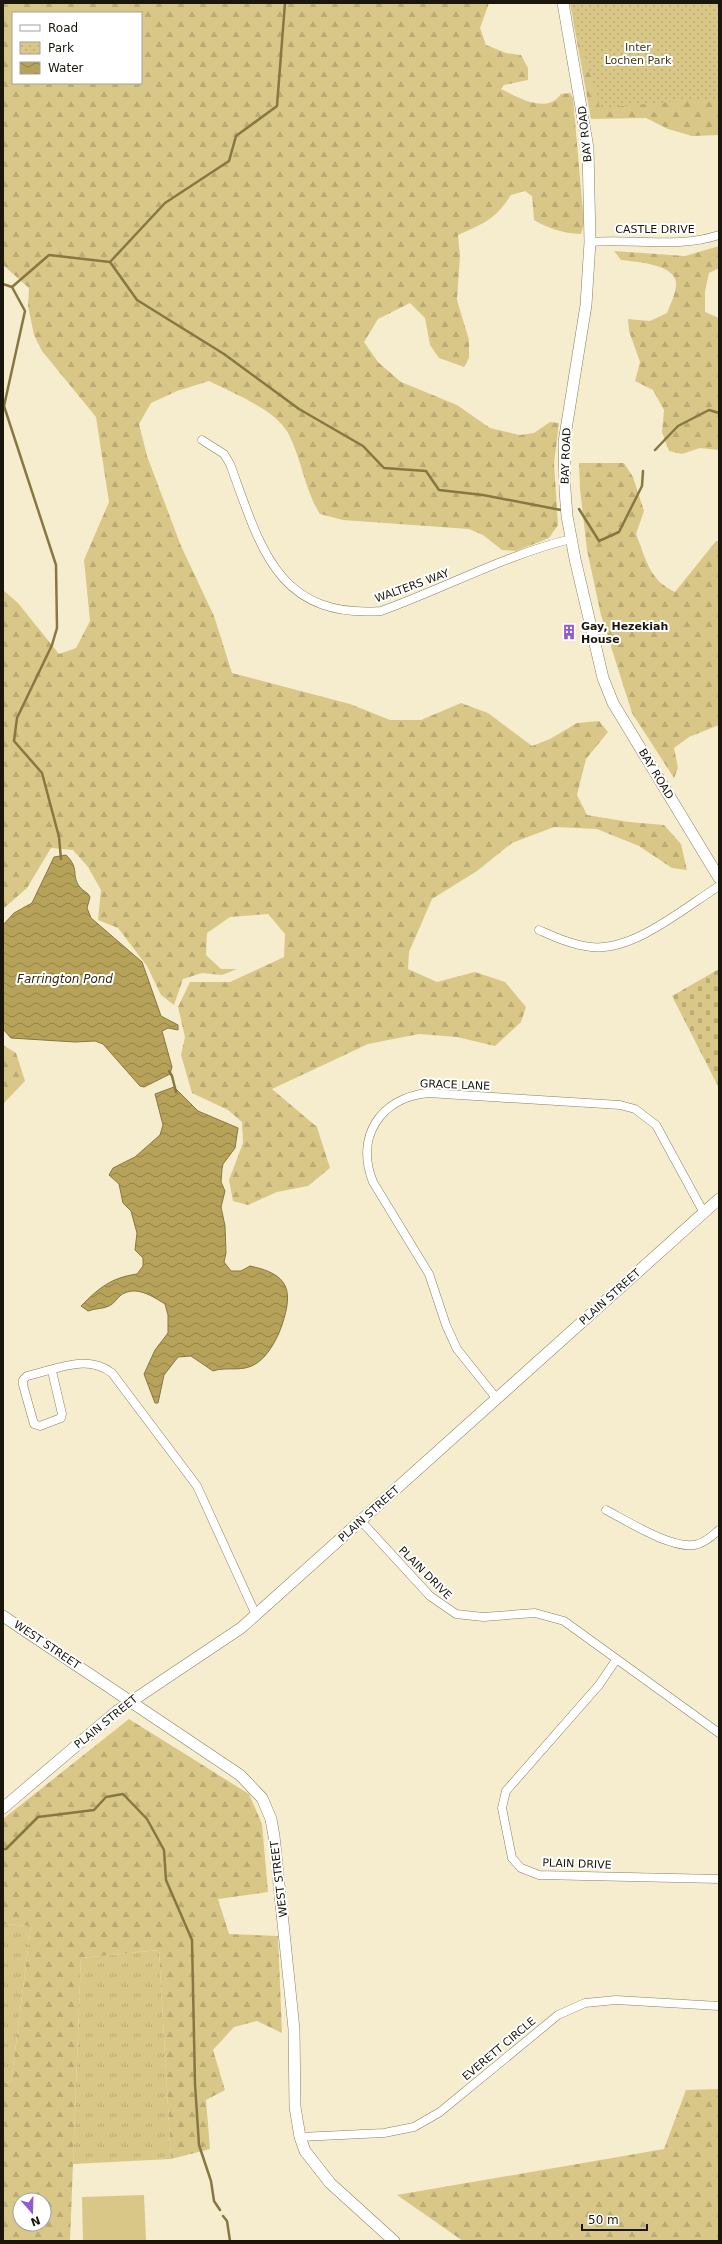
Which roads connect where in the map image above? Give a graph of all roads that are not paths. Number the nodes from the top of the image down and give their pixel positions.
1 (563, 3) edge
2 (719, 235) edge
3 (590, 242) junction
4 (202, 440) dead end
5 (571, 539) junction
6 (719, 878) edge
7 (719, 886) edge
8 (539, 930) dead end
9 (719, 1199) edge
10 (704, 1212) junction
11 (52, 1371) junction
12 (497, 1399) junction
13 (606, 1510) dead end
14 (361, 1521) junction
15 (719, 1530) edge
16 (256, 1615) junction
17 (3, 1616) edge
18 (616, 1660) junction
19 (131, 1700) junction
20 (719, 1733) edge
21 (3, 1808) edge
22 (719, 1879) edge
23 (719, 2006) edge
24 (300, 2137) junction
25 (394, 2241) edge

1 - 3 street, BAY ROAD
2 - 3 street, CASTLE DRIVE
3 - 5 street, BAY ROAD
4 - 5 street, WALTERS WAY
5 - 6 street, BAY ROAD
7 - 8 street
9 - 10 street, PLAIN STREET
10 - 12 street, PLAIN STREET
10 - 12 street, GRACE LANE
11 - 11 street
11 - 16 street
12 - 14 street, PLAIN STREET
13 - 15 street
14 - 16 street, PLAIN STREET
14 - 18 street, PLAIN DRIVE
16 - 19 street, PLAIN STREET
17 - 19 street, WEST STREET
18 - 20 street, PLAIN DRIVE
18 - 22 street, PLAIN DRIVE
19 - 21 street, PLAIN STREET
19 - 24 street, WEST STREET
23 - 24 street, EVERETT CIRCLE
24 - 25 street, WEST STREET

